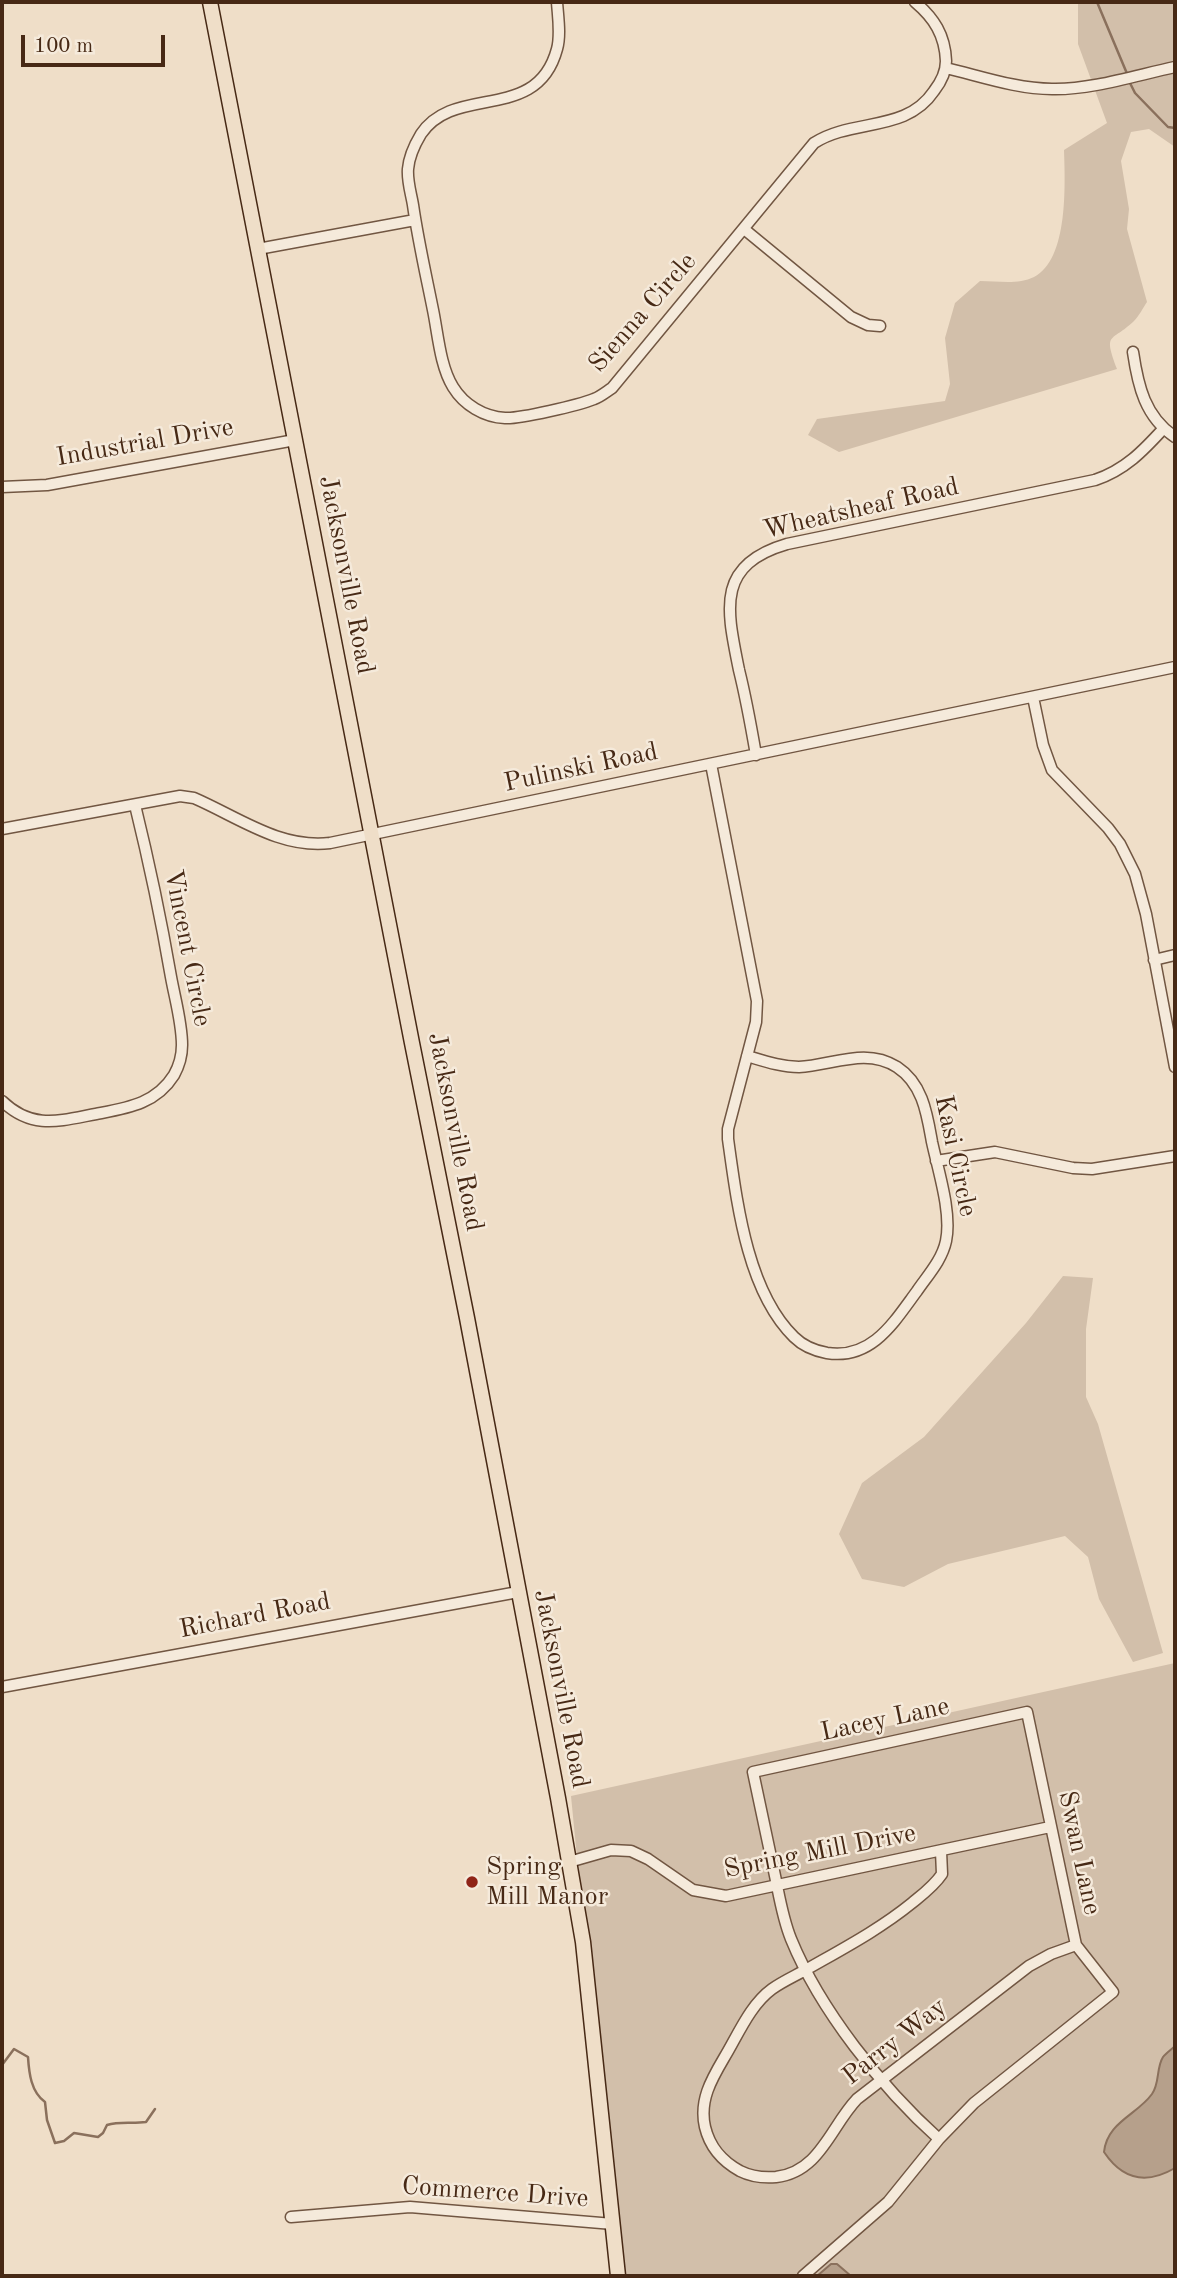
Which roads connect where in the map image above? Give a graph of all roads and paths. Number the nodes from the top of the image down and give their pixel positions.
1 (210, 2) edge
2 (557, 2) edge
3 (915, 2) edge
4 (1175, 67) edge
5 (946, 68) junction
6 (415, 220) junction
7 (744, 229) junction
8 (258, 249) junction
9 (880, 326) dead end
10 (1133, 352) dead end
11 (1164, 428) junction
12 (1175, 437) edge
13 (295, 440) junction
14 (2, 487) edge
15 (1175, 667) edge
16 (1033, 697) junction
17 (756, 755) junction
18 (711, 764) junction
19 (135, 805) junction
20 (2, 829) edge
21 (371, 834) junction
22 (1175, 955) edge
23 (1154, 960) junction
24 (747, 1056) junction
25 (1175, 1067) edge
26 (2, 1101) edge
27 (1175, 1156) edge
28 (936, 1161) junction
29 (518, 1592) junction
30 (2, 1687) edge
31 (1027, 1712) joint
32 (1050, 1827) junction
33 (941, 1851) junction
34 (569, 1861) junction
35 (777, 1886) junction
36 (1076, 1945) junction
37 (806, 1970) junction
38 (882, 2080) junction
39 (939, 2139) junction
40 (291, 2217) dead end
41 (613, 2224) junction
42 (618, 2276) edge
43 (803, 2276) edge

1 - 8 main road, Jacksonville Road
2 - 6 street, Sienna Circle
3 - 5 street
4 - 5 street
5 - 7 street, Sienna Circle
6 - 7 street, Sienna Circle
6 - 8 street
7 - 9 street
8 - 13 main road, Jacksonville Road
10 - 11 street
11 - 12 street
11 - 17 street, Wheatsheaf Road
13 - 14 street, Industrial Drive
13 - 21 main road, Jacksonville Road
15 - 16 street, Pulinski Road
16 - 17 street, Pulinski Road
16 - 23 street
17 - 18 street, Pulinski Road
18 - 21 street, Pulinski Road
18 - 24 street, Kasi Circle
19 - 20 street, Pulinski Road
19 - 21 street, Pulinski Road
19 - 26 street, Vincent Circle
21 - 29 main road, Jacksonville Road
22 - 23 street
23 - 25 street
24 - 28 street, Kasi Circle
24 - 28 street, Kasi Circle
27 - 28 street
29 - 30 street, Richard Road
29 - 34 main road, Jacksonville Road
31 - 32 street, Swan Lane
31 - 35 street, Lacey Lane
32 - 33 street, Spring Mill Drive
32 - 36 street, Swan Lane
33 - 35 street, Spring Mill Drive
33 - 37 street, Parry Way
34 - 35 street, Spring Mill Drive
34 - 41 main road, Jacksonville Road
35 - 37 street
36 - 38 street, Parry Way
36 - 39 street, Swan Lane
37 - 38 street
37 - 38 street, Parry Way
38 - 39 street
39 - 43 street
40 - 41 street, Commerce Drive
41 - 42 main road, Jacksonville Road

